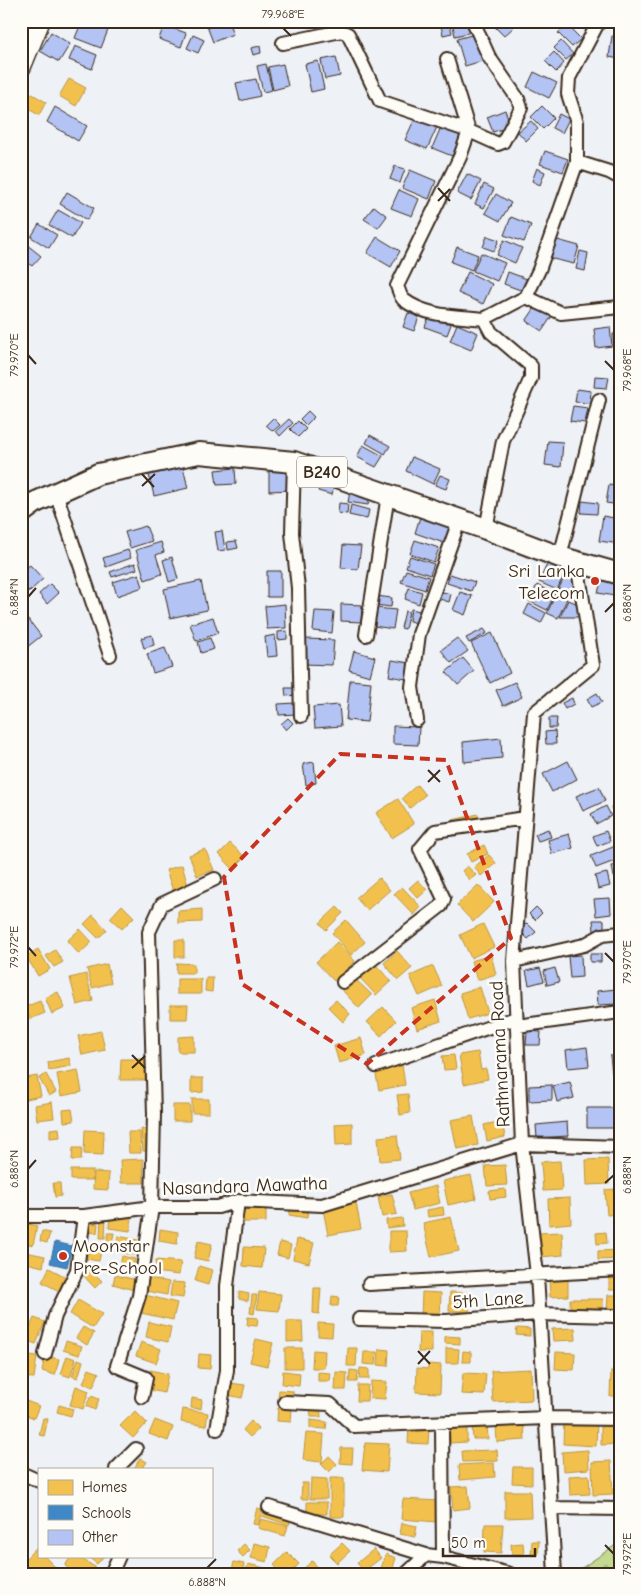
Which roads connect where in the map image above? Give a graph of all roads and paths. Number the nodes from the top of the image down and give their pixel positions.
1 (40, 21) edge
2 (473, 21) edge
3 (599, 21) edge
4 (283, 43) dead end
5 (448, 58) dead end
6 (21, 67) edge
7 (469, 131) junction
8 (577, 162) junction
9 (620, 178) edge
10 (526, 297) junction
11 (620, 307) edge
12 (484, 319) junction
13 (599, 400) dead end
14 (294, 462) junction
15 (56, 492) junction
16 (388, 495) junction
17 (21, 513) edge
18 (458, 521) junction
19 (486, 529) junction
20 (569, 560) junction
21 (620, 574) edge
22 (366, 635) dead end
23 (110, 656) dead end
24 (301, 716) dead end
25 (417, 720) dead end
26 (525, 818) junction
27 (215, 879) dead end
28 (620, 933) edge
29 (514, 961) junction
30 (343, 982) dead end
31 (620, 1012) edge
32 (516, 1022) junction
33 (376, 1066) dead end
34 (522, 1144) junction
35 (620, 1147) edge
36 (238, 1201) junction
37 (152, 1207) junction
38 (21, 1216) edge
39 (84, 1216) junction
40 (620, 1270) edge
41 (537, 1275) junction
42 (369, 1284) dead end
43 (538, 1314) junction
44 (620, 1318) edge
45 (359, 1319) dead end
46 (45, 1354) dead end
47 (142, 1397) dead end
48 (285, 1402) dead end
49 (546, 1418) junction
50 (620, 1419) edge
51 (442, 1423) junction
52 (217, 1429) dead end
53 (136, 1449) dead end
54 (117, 1468) edge
55 (21, 1473) edge
56 (38, 1481) edge
57 (269, 1507) dead end
58 (552, 1508) junction
59 (620, 1510) edge
60 (426, 1555) junction
61 (443, 1557) junction
62 (118, 1558) edge
63 (111, 1574) edge
64 (406, 1574) edge
65 (510, 1574) edge
66 (556, 1574) edge

1 - 6 street
2 - 7 street
3 - 8 street
4 - 7 street
5 - 7 street
7 - 12 street
8 - 9 street
8 - 10 street
10 - 11 street
10 - 12 street
12 - 19 street
13 - 20 street
14 - 15 main road, B240
14 - 16 main road, B240
14 - 24 street
15 - 17 main road, B240
15 - 23 street
16 - 18 main road, B240
16 - 22 street
18 - 19 main road, B240
18 - 25 street
19 - 20 main road, B240
20 - 21 main road, B240
20 - 26 street, Rathnarama Road
26 - 29 street, Rathnarama Road
26 - 30 street
27 - 37 street
28 - 29 street
29 - 32 street, Rathnarama Road
31 - 32 street
32 - 33 street
32 - 34 street, Rathnarama Road
34 - 35 street, Nasandara Mawatha
34 - 36 street, Nasandara Mawatha
34 - 41 street, Rathnarama Road
36 - 37 street, Nasandara Mawatha
36 - 52 street
37 - 39 street, Nasandara Mawatha
37 - 47 street
38 - 39 street, Nasandara Mawatha
39 - 46 street
40 - 41 street
41 - 42 street
41 - 43 street, Rathnarama Road
43 - 44 street, 5th Lane
43 - 45 street, 5th Lane
43 - 49 street, Rathnarama Road
48 - 51 street
49 - 50 street
49 - 51 street
49 - 58 street, Rathnarama Road
51 - 61 street
53 - 54 street
55 - 56 street
57 - 60 street
58 - 59 street
58 - 66 street, Rathnarama Road
60 - 61 street
60 - 64 street
61 - 65 street
62 - 63 street

